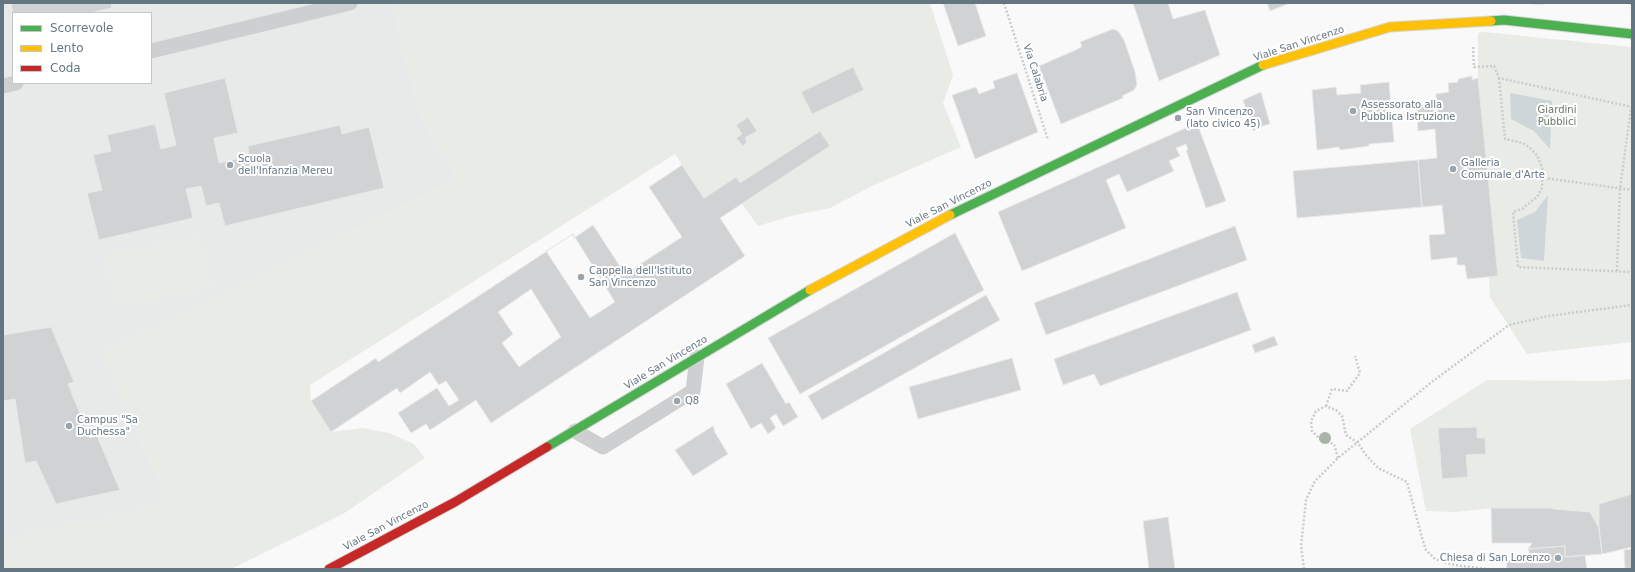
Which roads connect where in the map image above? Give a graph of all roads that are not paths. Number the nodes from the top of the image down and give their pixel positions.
1 (350, 3) edge
2 (1632, 34) edge
3 (152, 51) edge
4 (697, 357) junction
5 (575, 431) junction
6 (329, 569) edge

1 - 3 lane
2 - 4 street, Viale San Vincenzo
4 - 5 street, Viale San Vincenzo
4 - 5 lane
5 - 6 street, Viale San Vincenzo

